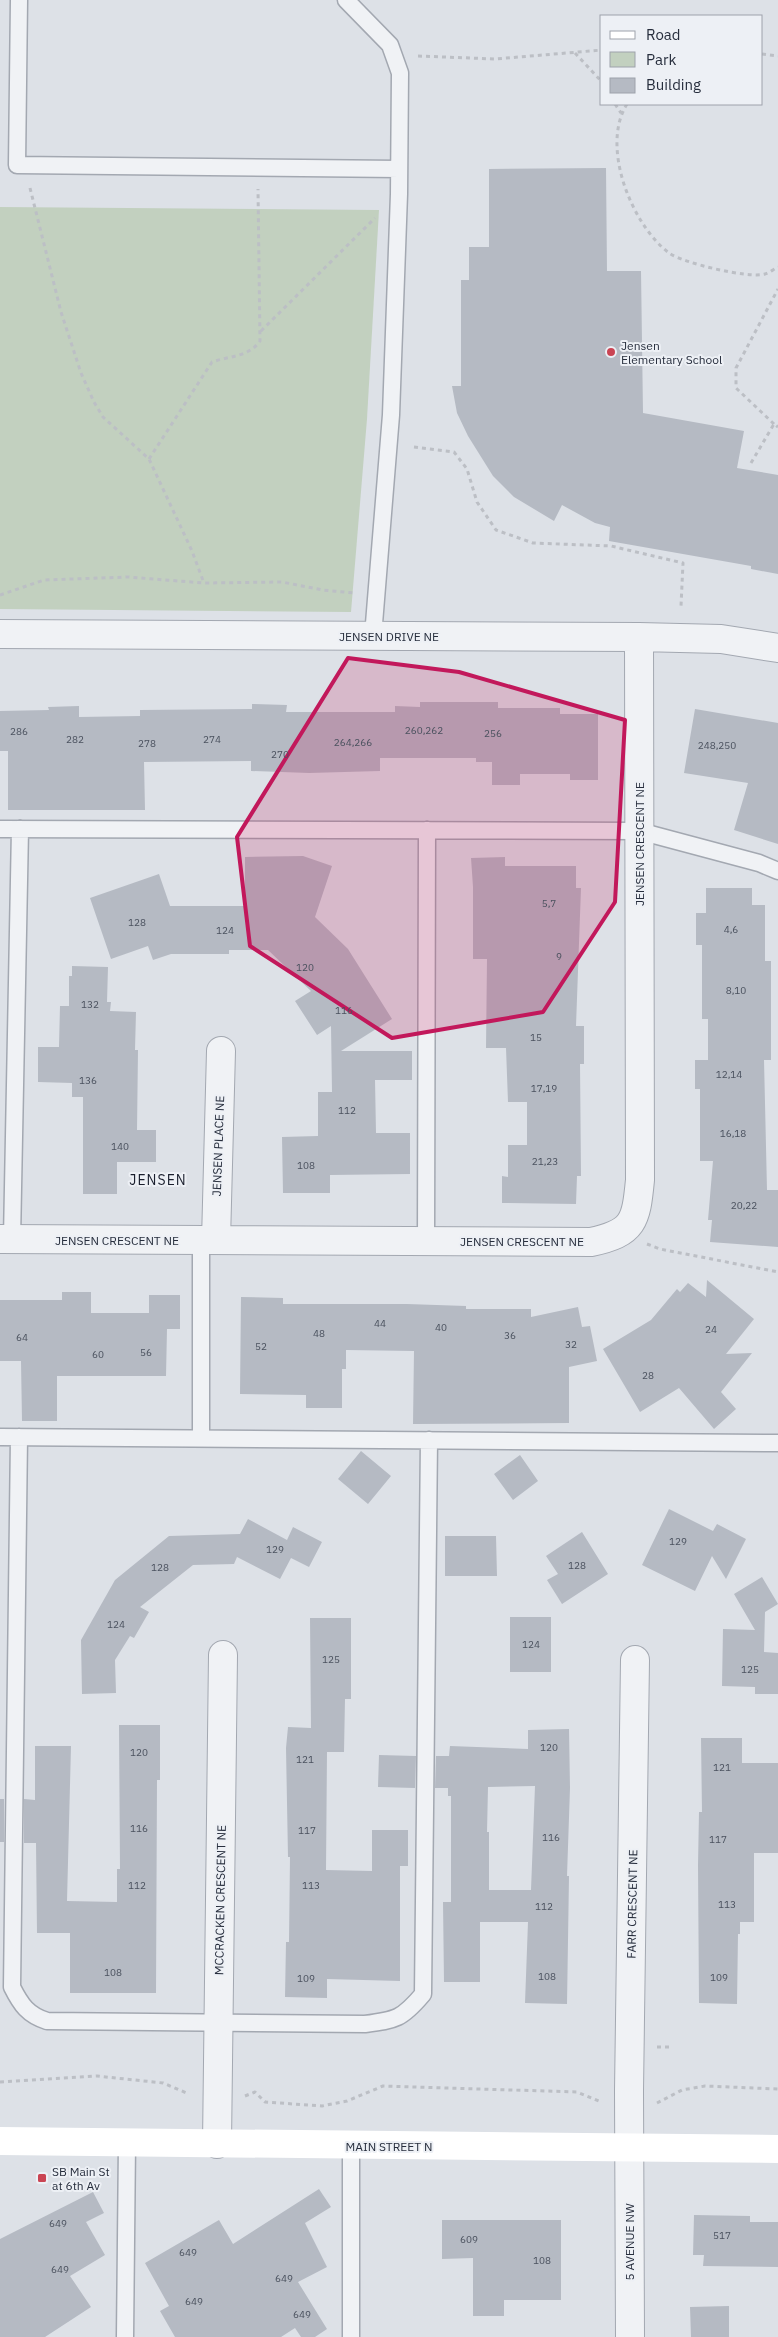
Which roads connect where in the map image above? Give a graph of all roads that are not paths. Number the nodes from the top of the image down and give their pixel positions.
1 (19, 0) edge
2 (346, 0) edge
3 (399, 169) junction
4 (0, 634) edge
5 (373, 636) junction
6 (639, 637) junction
7 (778, 648) edge
8 (0, 829) edge
9 (20, 829) junction
10 (428, 830) junction
11 (639, 831) junction
12 (778, 871) edge
13 (221, 1051) dead end
14 (6, 1239) edge
15 (208, 1240) junction
16 (426, 1241) junction
17 (0, 1437) edge
18 (20, 1437) junction
19 (201, 1438) junction
20 (429, 1440) junction
21 (778, 1443) edge
22 (223, 1655) dead end
23 (635, 1660) dead end
24 (219, 2022) junction
25 (0, 2141) edge
26 (127, 2143) junction
27 (218, 2144) junction
28 (352, 2146) junction
29 (629, 2148) junction
30 (778, 2149) edge
31 (125, 2337) edge
32 (352, 2337) edge
33 (630, 2337) edge

1 - 3 lane
2 - 3 lane
3 - 5 lane
4 - 5 street, JENSEN DRIVE NE
5 - 6 street, JENSEN DRIVE NE
6 - 7 street, JENSEN DRIVE NE
6 - 11 street, JENSEN CRESCENT NE
8 - 9 lane
9 - 10 lane
9 - 14 lane
10 - 11 lane
10 - 16 lane
11 - 12 lane
11 - 16 street, JENSEN CRESCENT NE
13 - 15 street, JENSEN PLACE NE
14 - 15 street, JENSEN CRESCENT NE
15 - 16 street, JENSEN CRESCENT NE
15 - 19 lane
17 - 18 lane
18 - 19 lane
18 - 24 lane
19 - 20 lane
20 - 21 lane
20 - 24 lane
22 - 24 street, MCCRACKEN CRESCENT NE
23 - 29 street, FARR CRESCENT NE
24 - 27 street, MCCRACKEN CRESCENT NE
25 - 26 main road, MAIN STREET N
26 - 27 main road, MAIN STREET N
26 - 31 lane
27 - 28 main road, MAIN STREET N
28 - 29 main road, MAIN STREET N
28 - 32 lane
29 - 30 main road, MAIN STREET N
29 - 33 street, 5 AVENUE NW

